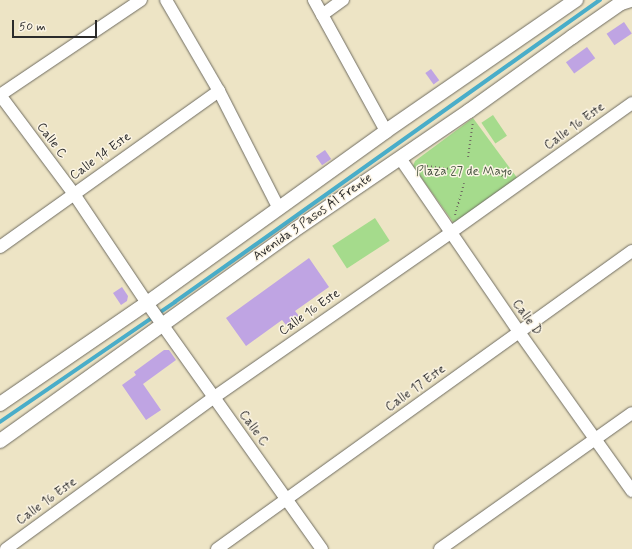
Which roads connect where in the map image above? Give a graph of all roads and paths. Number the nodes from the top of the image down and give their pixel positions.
1 (141, 0) edge
2 (166, 0) edge
3 (314, 0) edge
4 (343, 0) edge
5 (576, 0) edge
6 (630, 0) edge
7 (322, 15) junction
8 (219, 92) junction
9 (0, 95) edge
10 (632, 103) edge
11 (469, 111) junction
12 (386, 131) junction
13 (468, 157) dead end
14 (400, 158) junction
15 (451, 169) dead end
16 (478, 171) dead end
17 (521, 182) junction
18 (464, 183) dead end
19 (74, 194) junction
20 (279, 209) junction
21 (450, 233) junction
22 (0, 247) edge
23 (632, 251) edge
24 (149, 306) junction
25 (161, 322) junction
26 (519, 332) junction
27 (213, 398) junction
28 (0, 404) edge
29 (632, 413) edge
30 (596, 440) junction
31 (0, 441) edge
32 (632, 491) edge
33 (286, 500) junction
34 (6, 549) edge
35 (217, 549) edge
36 (322, 549) edge
37 (440, 549) edge

1 - 9 street
2 - 8 street
3 - 7 street
4 - 7 street
5 - 12 street, Avenida 3 Pasos Al Frente
6 - 11 street, Avenida 3 Pasos Al Frente
7 - 12 street
8 - 19 street, Calle 14 Este
8 - 20 street
9 - 19 street, Calle C
10 - 17 street, Calle 16 Este
11 - 13 path
11 - 14 street, Avenida 3 Pasos Al Frente
12 - 20 street, Avenida 3 Pasos Al Frente
14 - 15 path
14 - 21 street, Calle D
14 - 25 street, Avenida 3 Pasos Al Frente
16 - 17 path
17 - 21 street, Calle 16 Este
18 - 21 path
19 - 22 street, Calle 14 Este
19 - 24 street, Calle C
20 - 24 street, Avenida 3 Pasos Al Frente
21 - 26 street, Calle D
21 - 27 street, Calle 16 Este
23 - 26 street, Calle 17 Este
24 - 25 street, Calle C
24 - 28 street, Avenida 3 Pasos Al Frente
25 - 27 street, Calle C
25 - 31 street, Avenida 3 Pasos Al Frente
26 - 30 street, Calle D
26 - 33 street, Calle 17 Este
27 - 33 street, Calle C
27 - 34 street, Calle 16 Este
29 - 30 street
30 - 32 street, Calle D
30 - 37 street
33 - 35 street, Calle 17 Este
33 - 36 street, Calle C

